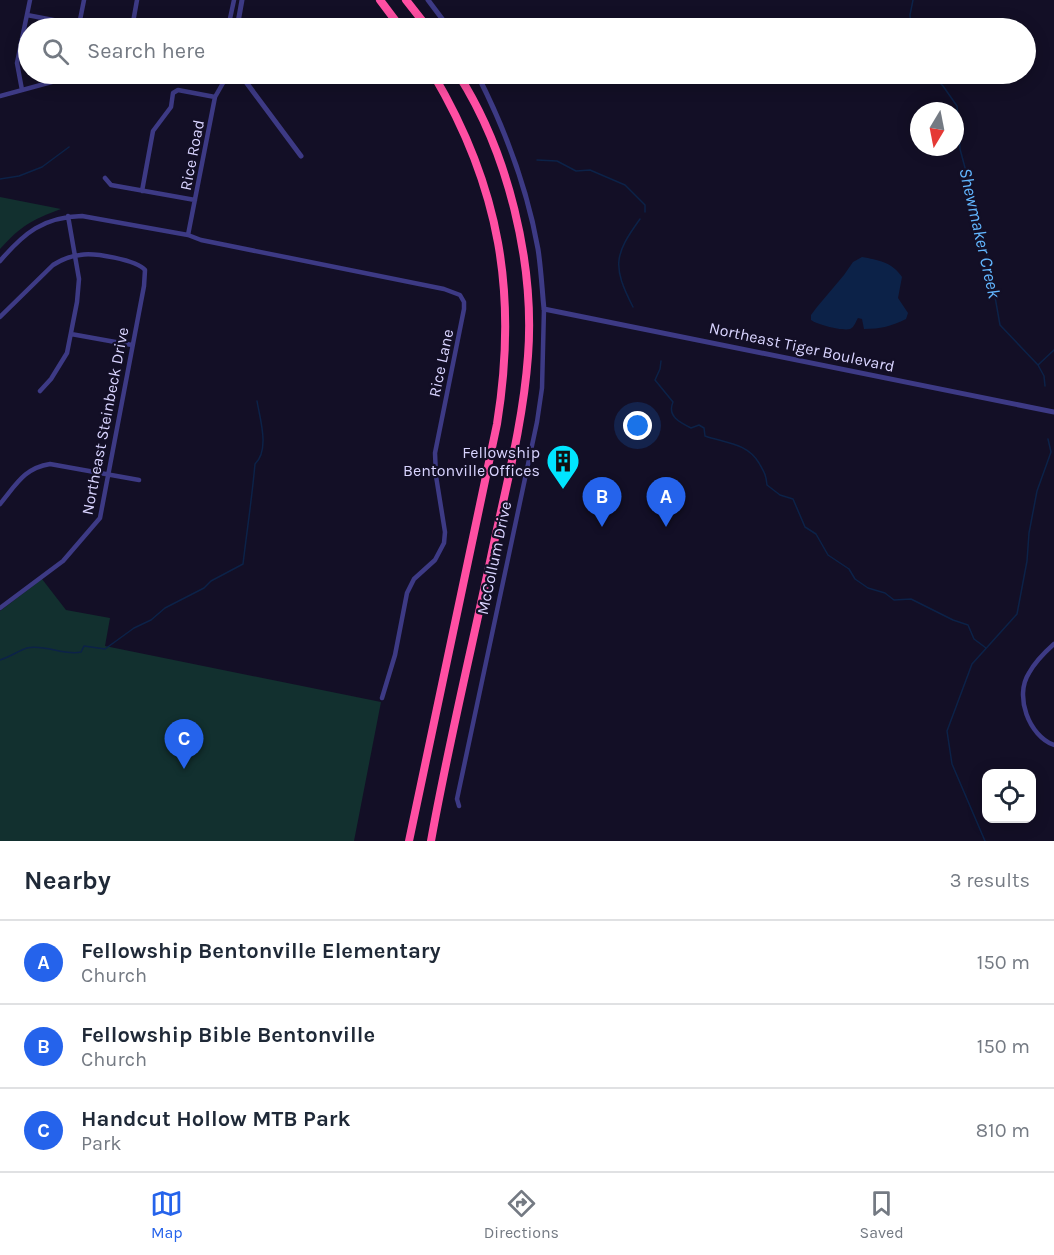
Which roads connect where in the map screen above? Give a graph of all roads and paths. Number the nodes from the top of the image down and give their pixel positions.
1 (30, 0) edge
2 (84, 0) edge
3 (137, 0) edge
4 (234, 0) edge
5 (242, 0) edge
6 (380, 0) edge
7 (406, 0) edge
8 (428, 0) edge
9 (27, 15) junction
10 (26, 18) edge
11 (43, 18) edge
12 (80, 18) edge
13 (134, 18) edge
14 (230, 18) edge
15 (239, 18) edge
16 (394, 18) edge
17 (420, 18) edge
18 (442, 18) edge
19 (21, 84) edge
20 (44, 84) edge
21 (222, 84) edge
22 (247, 84) edge
23 (439, 84) edge
24 (463, 84) edge
25 (482, 84) edge
26 (22, 90) junction
27 (0, 96) edge
28 (215, 97) junction
29 (301, 156) dead end
30 (105, 178) dead end
31 (142, 191) junction
32 (195, 200) junction
33 (68, 216) junction
34 (188, 235) junction
35 (75, 256) junction
36 (0, 261) edge
37 (544, 309) junction
38 (0, 317) edge
39 (71, 334) junction
40 (132, 345) junction
41 (40, 391) dead end
42 (1054, 412) edge
43 (109, 474) junction
44 (139, 480) dead end
45 (0, 504) edge
46 (0, 608) edge
47 (1054, 644) edge
48 (382, 698) dead end
49 (1054, 745) edge
50 (459, 806) dead end
51 (409, 841) edge
52 (430, 841) edge

1 - 9 street
2 - 12 street
3 - 13 street
4 - 14 street
5 - 15 street
6 - 16 highway
7 - 17 highway
8 - 18 street
9 - 10 street
9 - 11 street
19 - 26 street
20 - 26 street
21 - 28 street, Rice Road
22 - 29 street
23 - 51 highway
24 - 52 highway
25 - 37 street, McCollum Drive
26 - 27 street
28 - 31 street
28 - 32 street, Rice Road
30 - 31 street
31 - 32 street
32 - 34 street, Rice Road
33 - 34 street
33 - 35 street
33 - 36 street
34 - 48 street, Rice Lane
35 - 38 street
35 - 39 street
35 - 40 street, Northeast Steinbeck Drive
37 - 42 street, Northeast Tiger Boulevard
37 - 50 street, McCollum Drive
39 - 40 street
39 - 41 street
40 - 43 street, Northeast Steinbeck Drive
43 - 44 street
43 - 45 street
43 - 46 street, Northeast Steinbeck Drive
47 - 49 street

